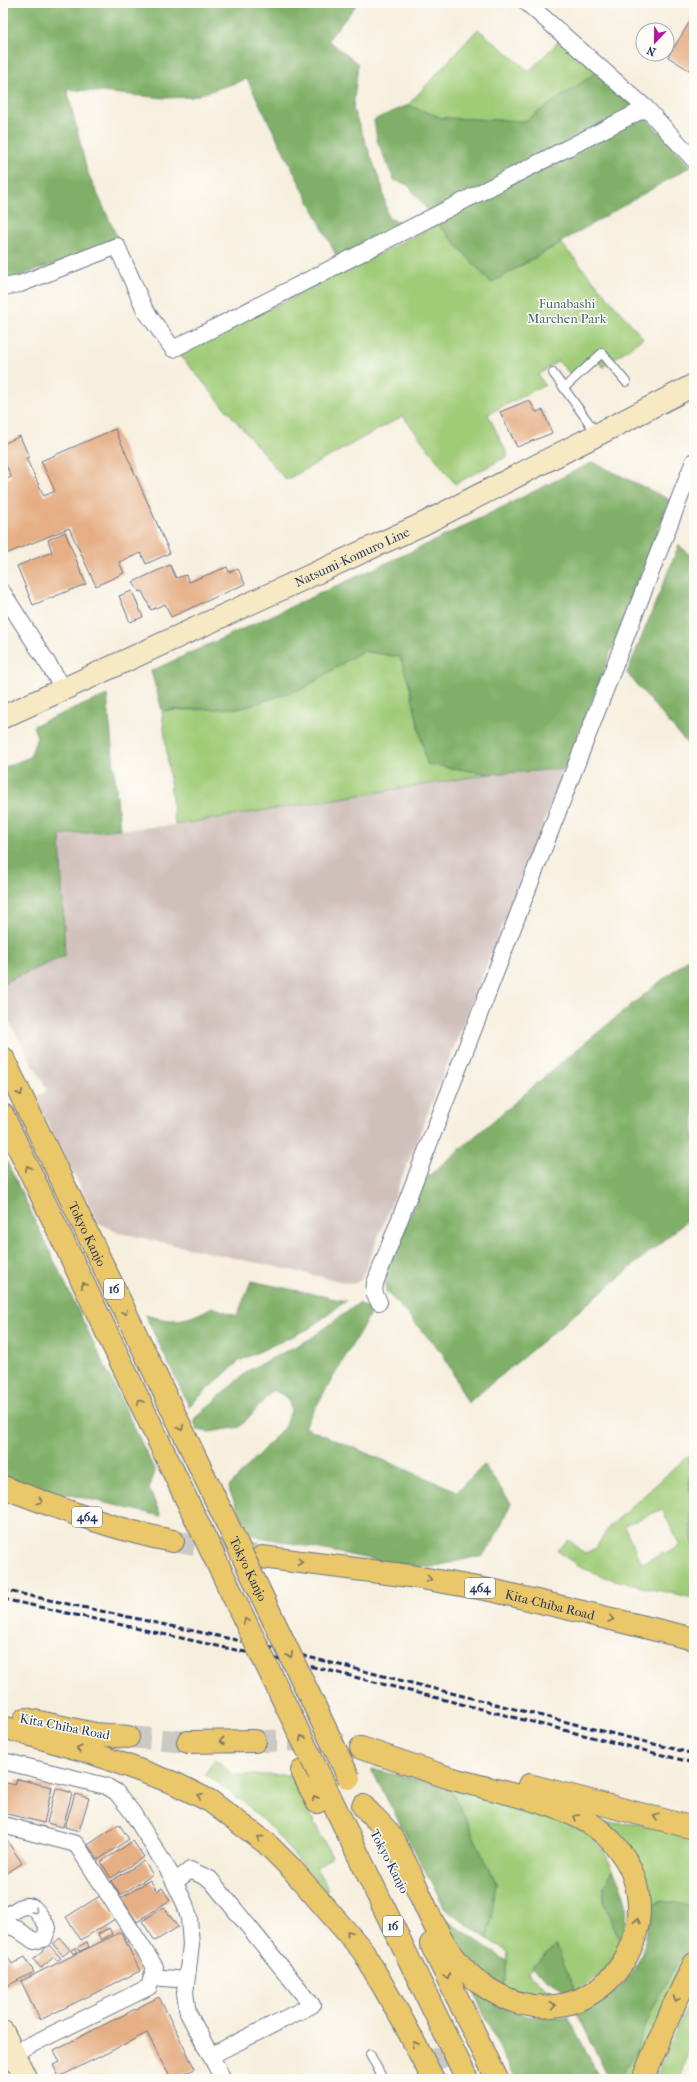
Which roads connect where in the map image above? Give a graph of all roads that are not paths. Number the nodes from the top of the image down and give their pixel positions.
1 (527, 3) edge
2 (646, 108) junction
3 (694, 160) edge
4 (3, 287) edge
5 (553, 373) dead end
6 (626, 382) dead end
7 (694, 385) edge
8 (565, 387) junction
9 (598, 435) junction
10 (694, 461) edge
11 (3, 593) edge
12 (64, 689) junction
13 (3, 717) edge
14 (3, 1058) edge
15 (3, 1115) edge
16 (379, 1302) dead end
17 (3, 1487) edge
18 (173, 1541) tunnel mouth
19 (262, 1557) tunnel mouth
20 (694, 1639) edge
21 (3, 1714) edge
22 (3, 1727) edge
23 (128, 1737) tunnel mouth
24 (255, 1741) tunnel mouth
25 (188, 1742) tunnel mouth
26 (3, 1761) edge
27 (310, 1772) junction
28 (363, 1806) junction
29 (3, 1825) edge
30 (694, 1828) edge
31 (175, 1882) junction
32 (3, 1920) edge
33 (3, 1923) edge
34 (694, 1964) edge
35 (152, 1977) junction
36 (176, 1979) dead end
37 (3, 2032) edge
38 (26, 2047) dead end
39 (437, 2047) tunnel mouth
40 (210, 2054) junction
41 (370, 2054) dead end
42 (26, 2079) edge
43 (223, 2079) edge
44 (383, 2079) edge
45 (432, 2079) edge
46 (467, 2079) edge
47 (497, 2079) edge
48 (643, 2079) edge

1 - 2 street
2 - 3 street
2 - 4 street
5 - 8 lane
6 - 8 lane
7 - 9 main road, Natsumi-Komuro Line
8 - 9 lane
9 - 12 main road, Natsumi-Komuro Line
10 - 16 street
11 - 12 street
12 - 13 main road, Natsumi-Komuro Line
14 -> 28 highway, Tokyo Kanjo / 16, bridge
27 -> 15 highway, Tokyo Kanjo / 16, bridge
17 -> 18 highway, 464
19 -> 20 highway, Kita-Chiba Road / 464
21 - 23 highway, Kita-Chiba Road
45 -> 22 highway
24 -> 25 highway
26 - 31 street
39 -> 27 highway
27 - 46 highway, Tokyo Kanjo / 16
28 - 30 highway
28 -> 47 highway, Tokyo Kanjo / 16
29 - 35 street
31 - 40 street
31 - 40 street
32 -> 33 street
34 -> 48 highway
35 - 36 street
35 - 38 street
37 - 42 main road
40 - 43 street
41 - 44 lane

